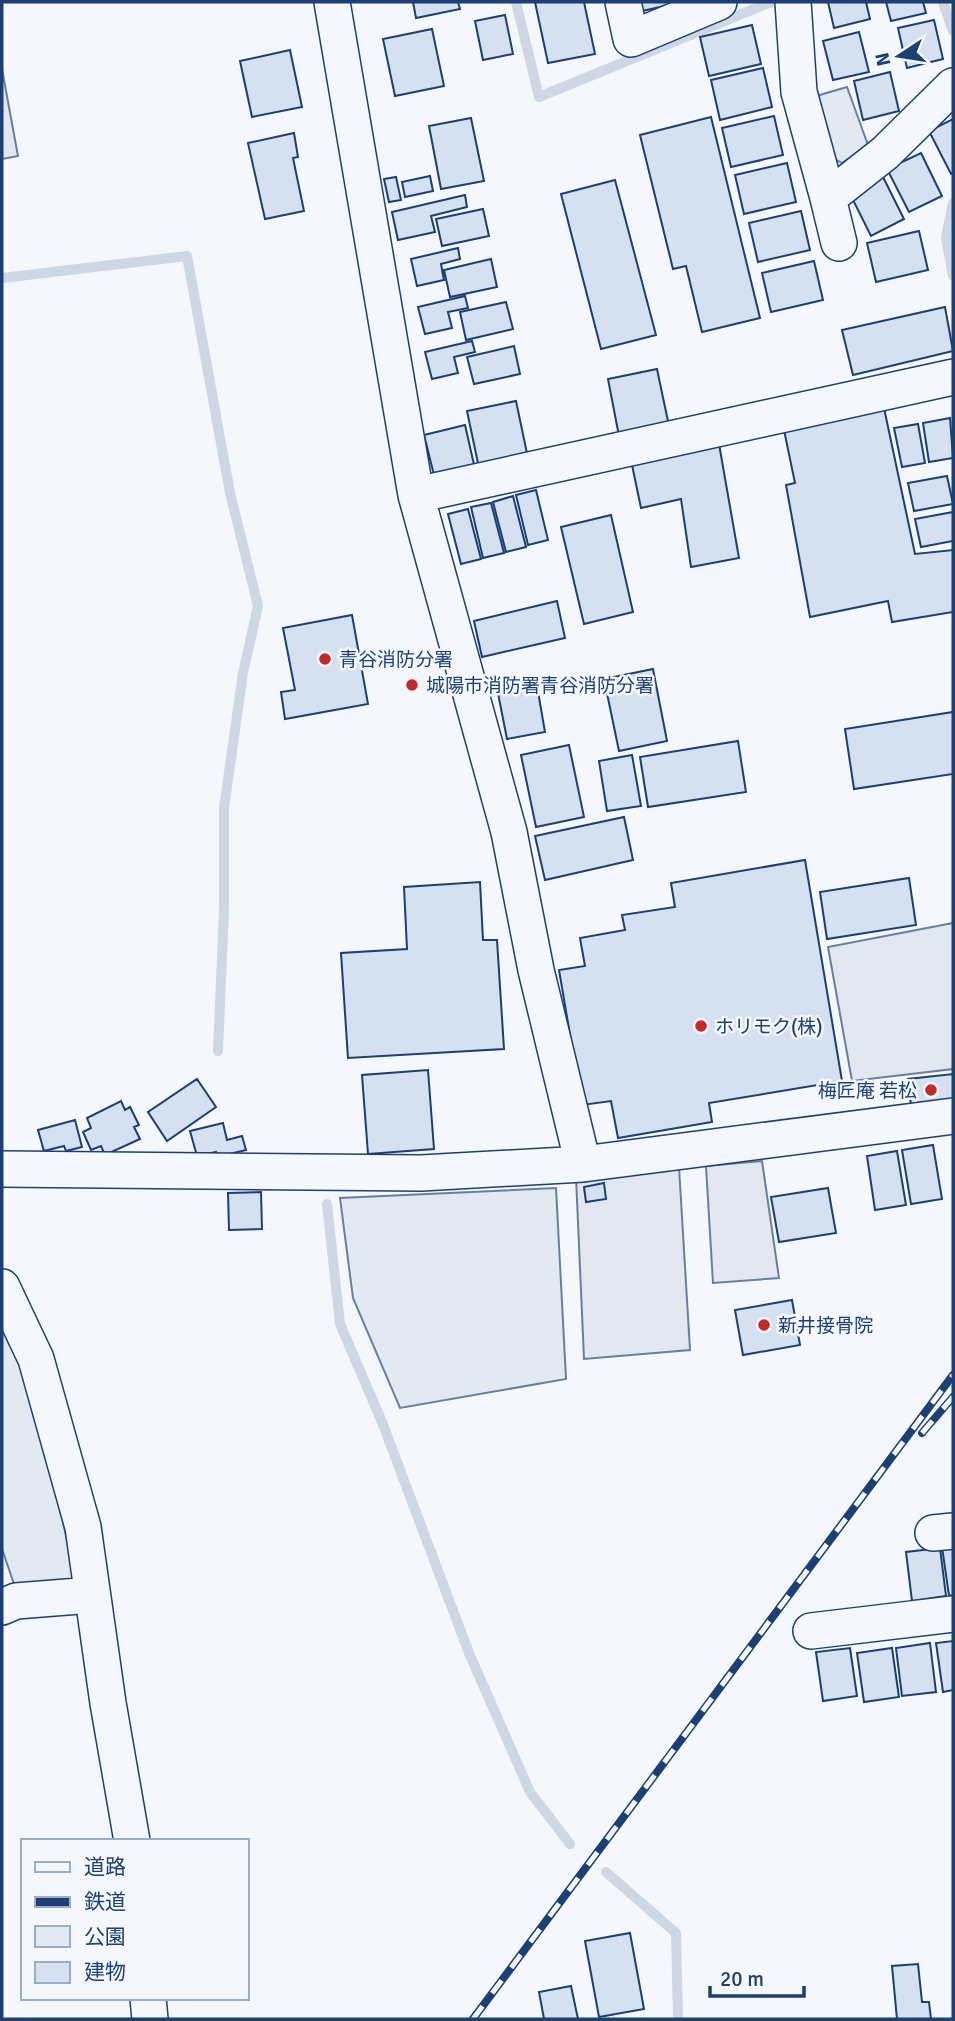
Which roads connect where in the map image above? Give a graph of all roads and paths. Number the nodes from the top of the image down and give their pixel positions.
1 (332, 2) edge
2 (623, 2) edge
3 (719, 2) edge
4 (793, 2) edge
5 (953, 86) edge
6 (828, 198) junction
7 (839, 243) dead end
8 (953, 377) edge
9 (416, 495) junction
10 (953, 1116) edge
11 (583, 1164) junction
12 (2, 1169) edge
13 (2, 1287) edge
14 (92, 1595) junction
15 (2, 1606) edge
16 (953, 1614) edge
17 (811, 1631) dead end
18 (132, 1839) edge
19 (148, 2000) edge
20 (150, 2019) edge

1 - 9 street
2 - 3 street
4 - 6 street
5 - 6 street
6 - 7 street
8 - 9 street
9 - 11 street
10 - 11 street
11 - 12 street
13 - 14 street
14 - 15 street
14 - 18 street
16 - 17 street
19 - 20 street

